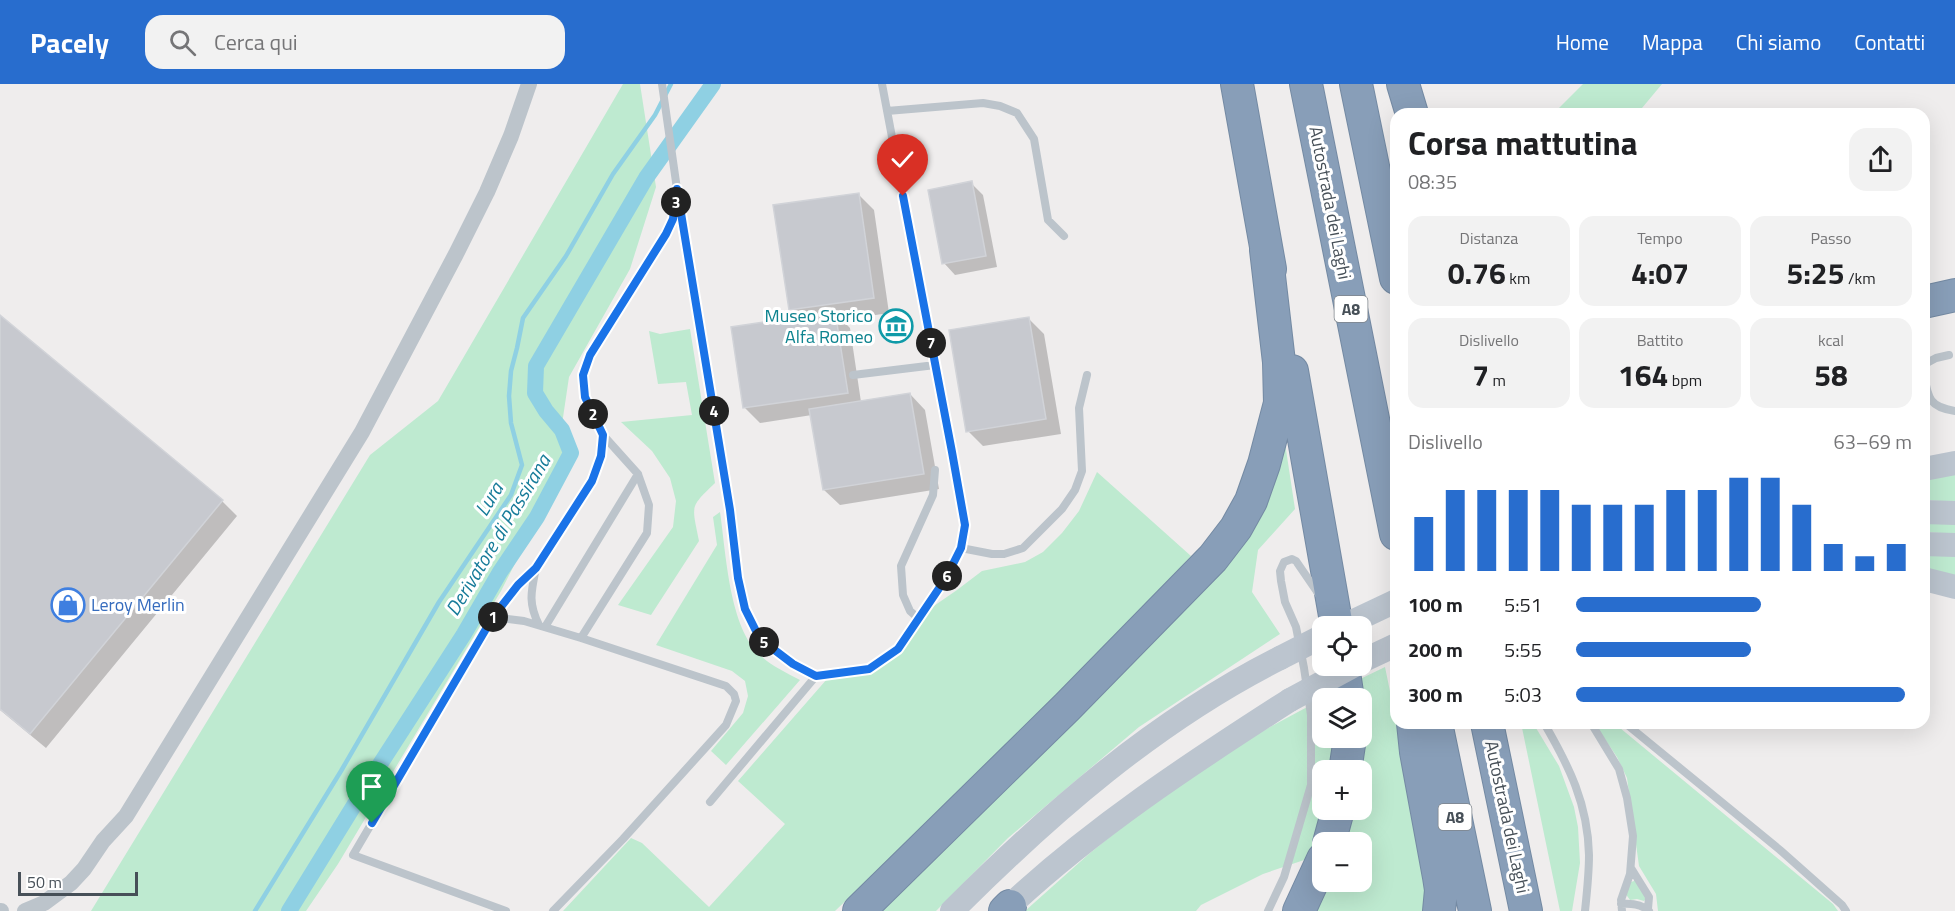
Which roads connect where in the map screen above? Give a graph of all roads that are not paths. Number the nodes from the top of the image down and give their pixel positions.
1 (529, 84) edge
2 (662, 84) edge
3 (882, 84) edge
4 (1238, 84) edge
5 (1306, 84) edge
6 (1356, 84) edge
7 (1398, 84) edge
8 (1403, 84) edge
9 (1402, 108) edge
10 (1410, 108) edge
11 (887, 111) junction
12 (677, 189) junction
13 (1064, 236) dead end
14 (1390, 249) edge
15 (1266, 250) junction
16 (1955, 295) edge
17 (1930, 301) edge
18 (1949, 355) dead end
19 (1930, 361) edge
20 (935, 365) junction
21 (853, 375) dead end
22 (1087, 375) dead end
23 (1930, 399) edge
24 (1955, 411) edge
25 (603, 435) junction
26 (1955, 463) edge
27 (1930, 468) edge
28 (935, 470) dead end
29 (638, 474) junction
30 (1390, 504) edge
31 (1930, 512) edge
32 (1955, 513) edge
33 (1930, 544) edge
34 (1955, 545) edge
35 (961, 548) junction
36 (536, 568) junction
37 (1930, 581) edge
38 (1955, 587) edge
39 (1390, 604) edge
40 (1327, 616) edge
41 (1332, 616) edge
42 (1362, 616) edge
43 (493, 617) junction
44 (918, 618) junction
45 (542, 626) junction
46 (581, 638) junction
47 (1312, 640) edge
48 (1390, 648) edge
49 (1372, 656) edge
50 (816, 676) junction
51 (1334, 676) edge
52 (1414, 729) edge
53 (1437, 729) edge
54 (1488, 729) edge
55 (1547, 729) edge
56 (1595, 729) edge
57 (1632, 729) edge
58 (710, 802) dead end
59 (1631, 868) junction
60 (1312, 883) edge
61 (1622, 907) edge
62 (1006, 909) edge
63 (1649, 910) edge
64 (25, 911) edge
65 (506, 911) edge
66 (553, 911) edge
67 (859, 911) edge
68 (952, 911) edge
69 (1268, 911) edge
70 (1299, 911) edge
71 (1439, 911) edge
72 (1475, 911) edge
73 (1526, 911) edge
74 (1585, 911) edge
75 (1846, 911) edge

1 - 64 street
2 - 12 lane
3 - 11 lane
4 - 15 highway
5 - 30 highway, Autostrada dei Laghi / A8
6 - 14 highway
7 - 9 lane
8 - 10 highway
11 - 13 lane
11 - 20 lane
12 - 25 lane
12 - 50 lane
15 - 41 highway
15 - 67 highway
16 - 17 highway
18 - 19 lane
20 - 21 lane
20 - 35 lane
22 - 35 lane
23 - 24 lane
25 - 29 lane
25 - 36 lane
26 - 27 main road
28 - 44 lane
29 - 45 lane
29 - 46 lane
31 - 32 main road
33 - 34 main road
35 - 44 lane
36 - 43 lane
36 - 45 lane
37 - 38 main road
39 - 42 main road
40 - 69 lane
43 - 45 lane
43 - 65 lane
44 - 50 lane
45 - 46 lane
46 - 66 lane
47 - 68 main road, bridge
48 - 49 main road
50 - 58 lane
51 - 62 main road, bridge
52 - 71 highway
53 - 72 highway, A8
54 - 73 highway, Autostrada dei Laghi
55 - 74 lane
56 - 59 lane
57 - 75 lane
59 - 61 lane
59 - 63 lane
60 - 70 highway
61 - 63 lane

